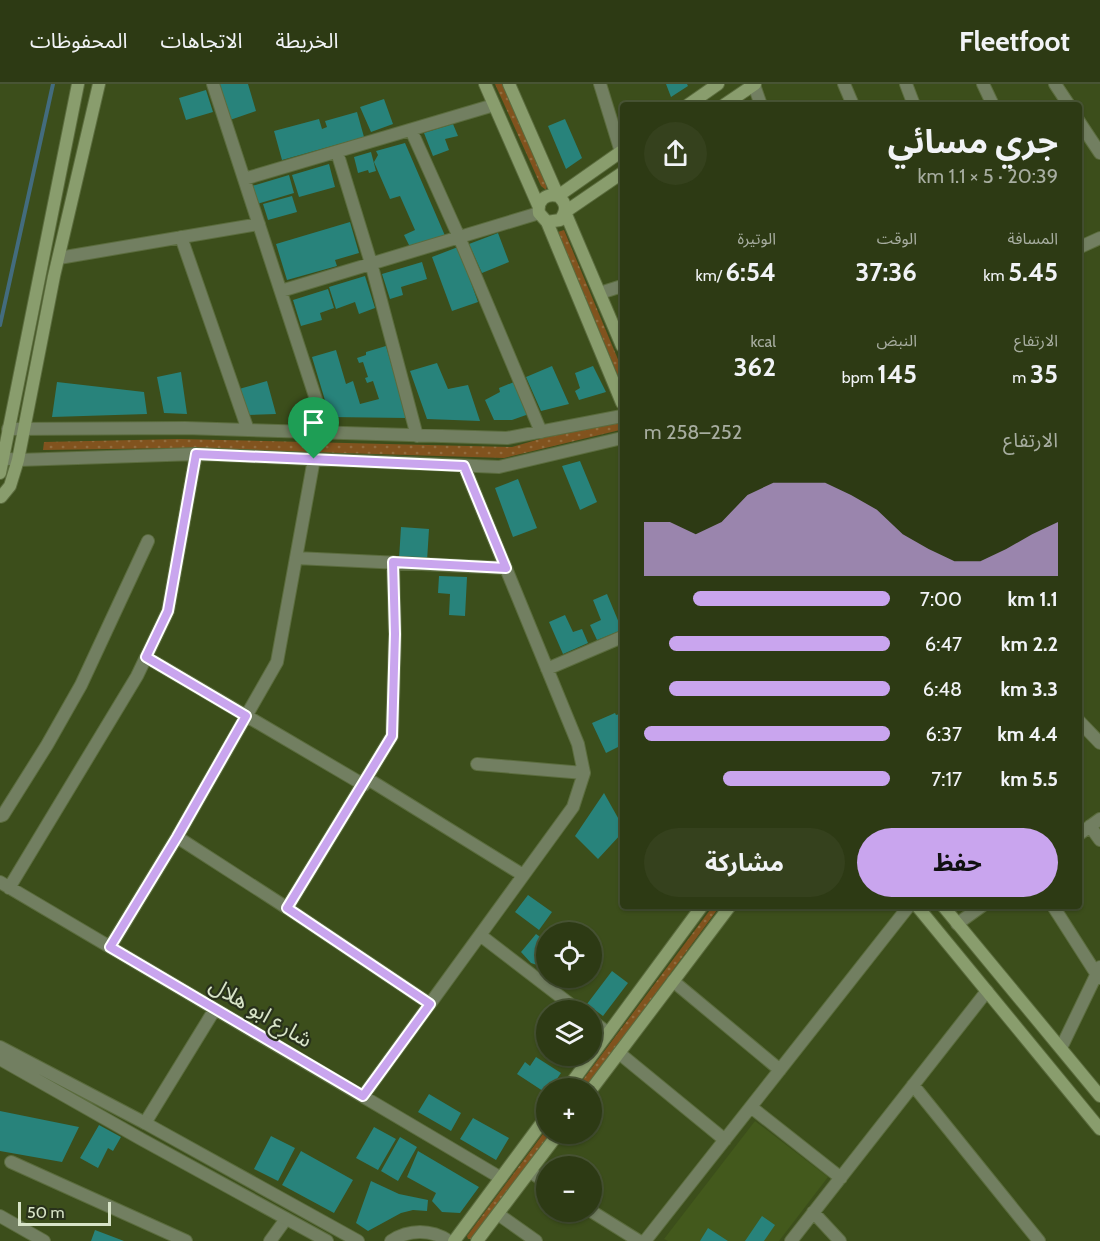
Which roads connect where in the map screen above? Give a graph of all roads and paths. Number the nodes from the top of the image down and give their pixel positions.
1 (78, 84) edge
2 (99, 84) edge
3 (213, 84) edge
4 (485, 84) edge
5 (509, 84) edge
6 (600, 84) edge
7 (718, 84) edge
8 (754, 84) edge
9 (844, 84) edge
10 (906, 84) edge
11 (983, 84) edge
12 (1055, 84) edge
13 (692, 102) edge
14 (728, 102) edge
15 (760, 102) edge
16 (851, 102) edge
17 (913, 102) edge
18 (992, 102) edge
19 (1067, 102) edge
20 (494, 105) junction
21 (1082, 126) edge
22 (411, 130) junction
23 (620, 145) edge
24 (337, 152) junction
25 (620, 152) edge
26 (1100, 153) edge
27 (620, 174) edge
28 (244, 179) junction
29 (558, 196) junction
30 (565, 212) junction
31 (542, 213) junction
32 (259, 224) junction
33 (181, 237) junction
34 (459, 237) junction
35 (1100, 238) edge
36 (1082, 246) edge
37 (59, 258) junction
38 (371, 264) junction
39 (620, 287) edge
40 (281, 291) junction
41 (600, 293) junction
42 (620, 341) edge
43 (620, 398) edge
44 (620, 416) edge
45 (8, 429) junction
46 (24, 430) junction
47 (248, 430) junction
48 (541, 432) junction
49 (327, 433) junction
50 (417, 435) junction
51 (620, 438) edge
52 (196, 454) junction
53 (2, 459) junction
54 (314, 459) junction
55 (18, 460) junction
56 (464, 466) junction
57 (0, 473) edge
58 (0, 497) edge
59 (148, 541) dead end
60 (296, 558) junction
61 (393, 562) junction
62 (506, 568) junction
63 (620, 638) edge
64 (146, 657) junction
65 (547, 669) junction
66 (246, 716) junction
67 (1082, 724) edge
68 (1100, 743) edge
69 (477, 764) dead end
70 (584, 773) junction
71 (366, 782) junction
72 (0, 816) edge
73 (1095, 823) edge
74 (1082, 832) edge
75 (177, 837) junction
76 (1100, 840) edge
77 (523, 875) junction
78 (5, 885) edge
79 (287, 908) junction
80 (700, 909) edge
81 (728, 909) edge
82 (907, 909) edge
83 (919, 909) edge
84 (944, 909) edge
85 (978, 909) edge
86 (1055, 909) edge
87 (957, 924) junction
88 (480, 935) junction
89 (110, 947) junction
90 (1099, 973) edge
91 (673, 981) junction
92 (987, 991) junction
93 (565, 1000) edge
94 (430, 1004) junction
95 (215, 1009) junction
96 (602, 1028) edge
97 (608, 1033) junction
98 (0, 1047) edge
99 (1061, 1048) junction
100 (619, 1053) junction
101 (0, 1059) edge
102 (780, 1070) junction
103 (575, 1078) edge
104 (600, 1078) edge
105 (913, 1085) junction
106 (363, 1096) junction
107 (1100, 1096) edge
108 (751, 1107) junction
109 (145, 1123) junction
110 (1100, 1129) edge
111 (536, 1131) edge
112 (725, 1140) junction
113 (551, 1144) edge
114 (11, 1162) dead end
115 (530, 1172) junction
116 (536, 1176) edge
117 (501, 1178) junction
118 (841, 1178) junction
119 (813, 1212) junction
120 (498, 1214) junction
121 (0, 1216) edge
122 (602, 1217) edge
123 (286, 1219) junction
124 (44, 1241) edge
125 (186, 1241) edge
126 (270, 1241) edge
127 (327, 1241) edge
128 (358, 1241) edge
129 (391, 1241) edge
130 (451, 1241) edge
131 (477, 1241) edge
132 (536, 1241) edge
133 (639, 1241) edge
134 (645, 1241) edge
135 (790, 1241) edge
136 (840, 1241) edge
137 (1039, 1241) edge

1 - 45 main road
2 - 37 main road
3 - 28 street
4 - 20 main road
5 - 29 main road
6 - 23 street
7 - 13 main road
8 - 14 main road
8 - 15 street
9 - 16 street
10 - 17 street
11 - 18 street
12 - 19 street
20 - 22 street
20 - 31 main road
21 - 26 street
22 - 24 street
22 - 34 street
24 - 28 street
24 - 38 street
25 - 29 main road
27 - 30 main road
28 - 32 street
29 - 30 main road
29 - 31 main road
30 - 31 main road
30 - 41 main road
31 - 34 street
31 - 43 main road
32 - 33 street
32 - 40 street
33 - 37 street
33 - 47 street
34 - 38 street
34 - 48 street
35 - 36 street
37 - 46 main road
38 - 40 street
38 - 50 street
39 - 41 street
40 - 49 street
41 - 42 main road
44 - 48 street
45 - 46 street
45 - 53 main road
46 - 47 street
46 - 55 main road
47 - 49 street
48 - 50 street
49 - 50 street
51 - 56 street
52 - 54 street
52 - 55 street
52 - 64 street
53 - 55 street
53 - 57 main road
54 - 56 street
54 - 60 street
55 - 58 main road
56 - 62 street
59 - 72 street
60 - 61 street
60 - 66 street
61 - 62 street
61 - 71 street
62 - 65 street
63 - 65 street
64 - 66 street
64 - 78 street
65 - 70 street
66 - 71 street
66 - 75 street
67 - 68 street
69 - 70 street
70 - 77 street
71 - 77 street
71 - 79 street
73 - 74 street
73 - 76 street
75 - 79 street
75 - 89 street
77 - 88 street
78 - 89 street, شارع ابو هلال
79 - 94 street
80 - 97 main road
81 - 91 main road
82 - 102 street
83 - 92 main road
84 - 87 main road
85 - 87 street
86 - 90 street
87 - 99 main road
88 - 93 street
88 - 94 street
89 - 95 street, شارع ابو هلال
90 - 99 street
91 - 100 main road
91 - 102 street
92 - 105 street
92 - 110 main road
94 - 106 street
95 - 106 street, شارع ابو هلال
95 - 109 street
96 - 97 street
97 - 103 main road
98 - 109 street
99 - 107 main road
100 - 104 main road
100 - 112 street
101 - 123 street
102 - 108 street
105 - 118 street
105 - 137 street
106 - 117 street, شارع ابو هلال
108 - 112 street
108 - 118 street
109 - 128 street
111 - 117 main road
112 - 134 street
113 - 115 main road
114 - 125 street
115 - 116 street
115 - 120 main road
117 - 130 main road
118 - 119 street
119 - 135 street
119 - 136 street
120 - 131 main road
120 - 132 street
121 - 124 street
122 - 133 street
123 - 126 street
123 - 127 street
129 - 130 street

